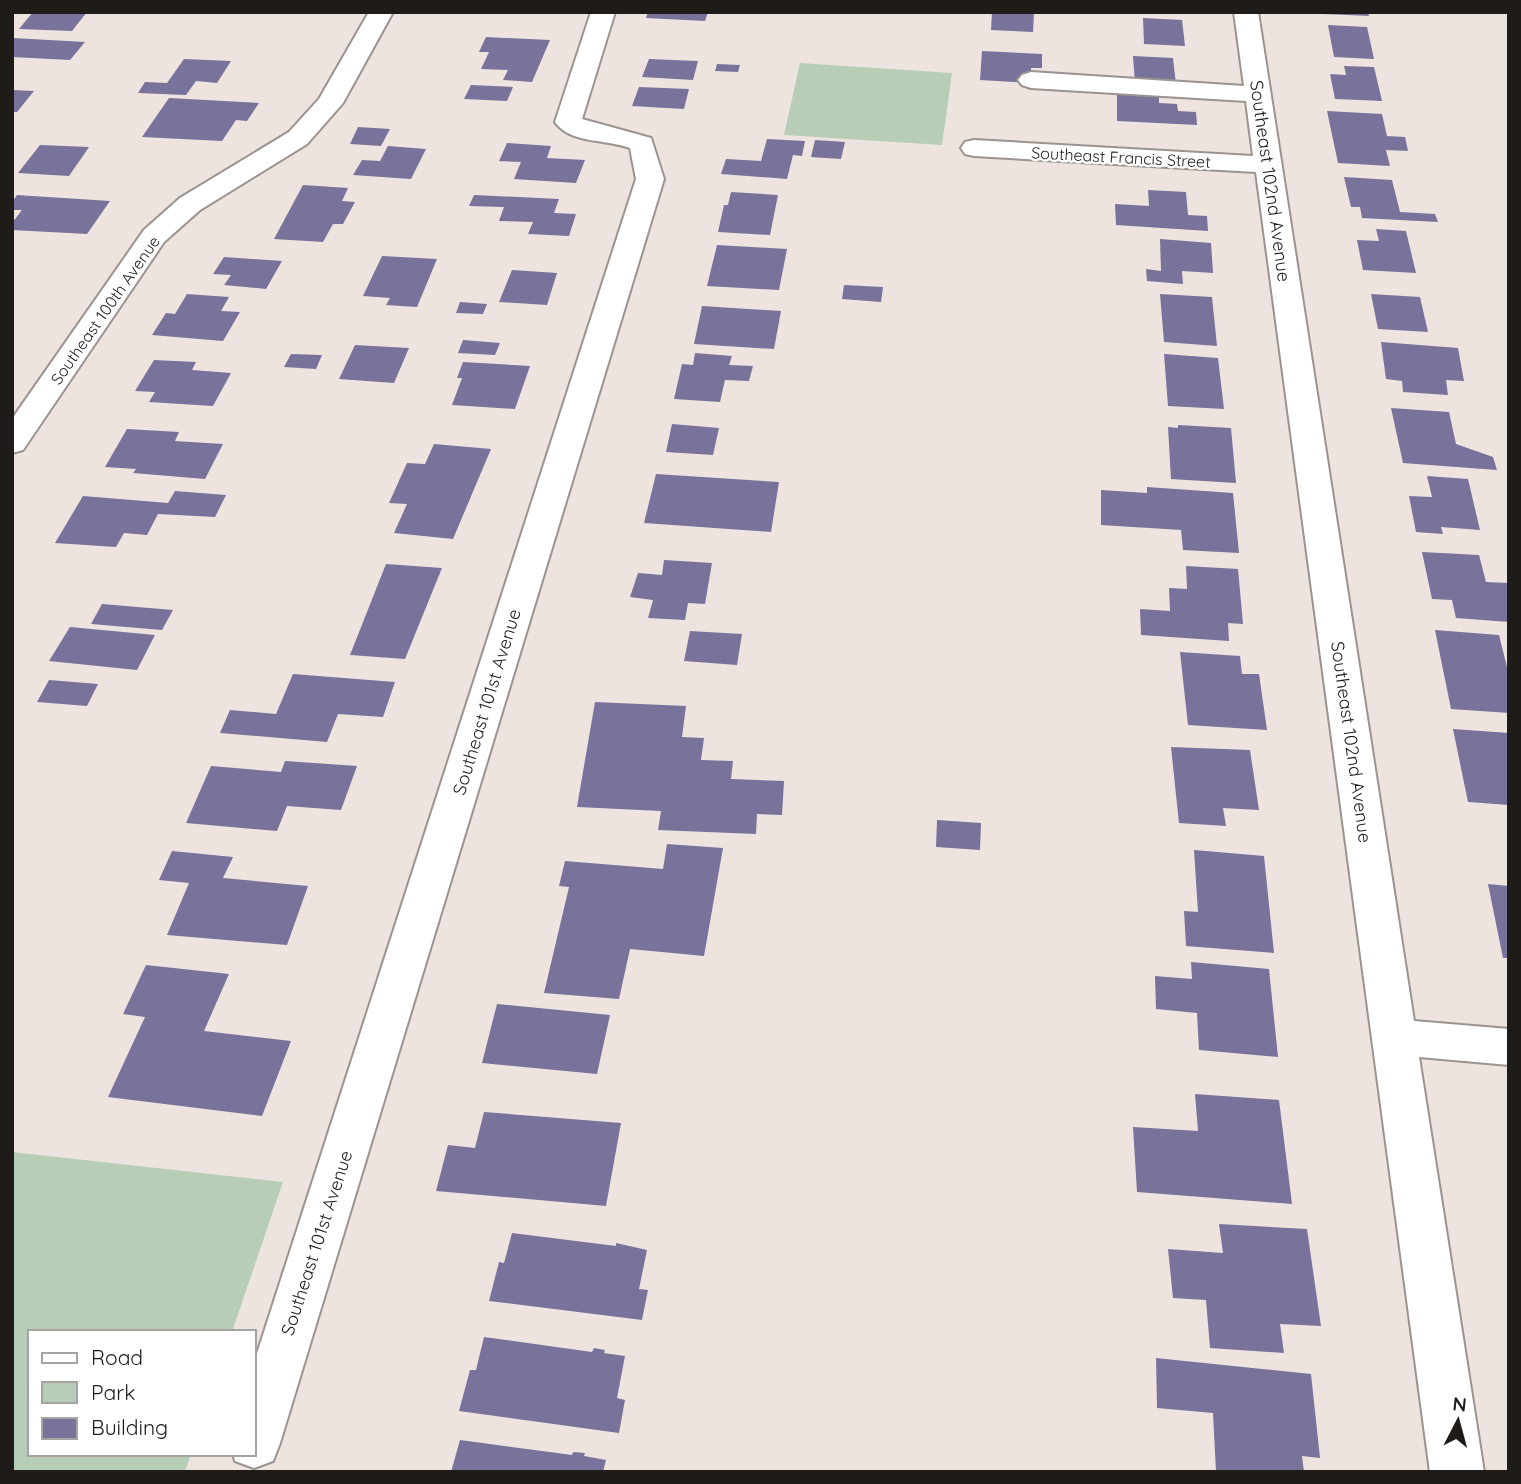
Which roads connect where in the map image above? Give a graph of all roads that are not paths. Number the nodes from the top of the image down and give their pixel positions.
1 (381, 12) edge
2 (603, 12) edge
3 (1246, 12) edge
4 (1031, 80) dead end
5 (1257, 94) junction
6 (974, 148) dead end
7 (1267, 165) junction
8 (12, 443) edge
9 (1393, 1037) junction
10 (1509, 1047) edge
11 (256, 1437) edge
12 (1457, 1472) edge

1 - 8 street, Southeast 100th Avenue
2 - 11 street, Southeast 101st Avenue
3 - 5 street, Southeast 102nd Avenue
4 - 5 street
5 - 7 street, Southeast 102nd Avenue
6 - 7 street, Southeast Francis Street
7 - 9 street, Southeast 102nd Avenue
9 - 10 street
9 - 12 street, Southeast 102nd Avenue

